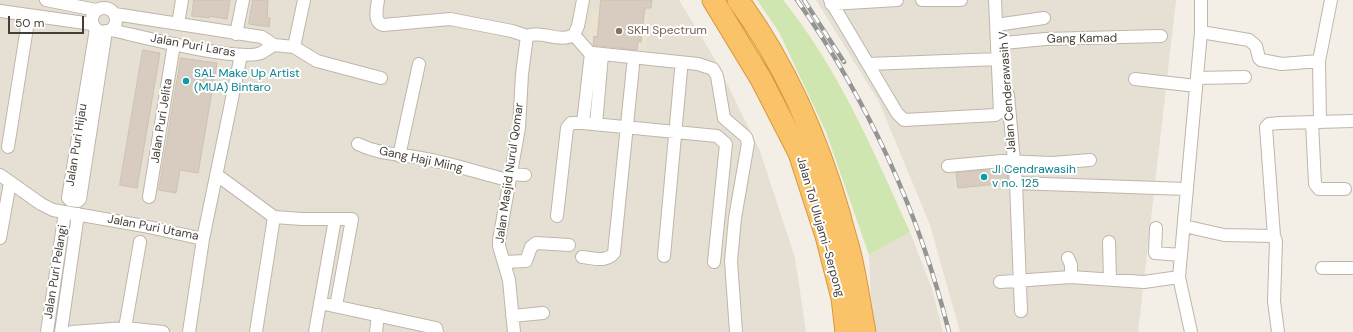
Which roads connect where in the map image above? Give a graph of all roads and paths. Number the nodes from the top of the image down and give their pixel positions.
1 (46, 0) edge
2 (182, 0) edge
3 (243, 0) edge
4 (304, 0) edge
5 (378, 0) edge
6 (583, 0) edge
7 (713, 0) edge
8 (738, 0) edge
9 (897, 0) edge
10 (922, 0) edge
11 (961, 0) edge
12 (995, 0) edge
13 (1003, 0) edge
14 (1201, 0) edge
15 (1331, 0) edge
16 (830, 2) edge
17 (106, 7) edge
18 (0, 11) edge
19 (30, 15) junction
20 (1044, 18) dead end
21 (178, 24) junction
22 (1003, 24) junction
23 (101, 28) junction
24 (1201, 32) junction
25 (236, 34) junction
26 (574, 35) junction
27 (527, 36) junction
28 (1161, 36) dead end
29 (1004, 43) junction
30 (174, 44) junction
31 (274, 45) junction
32 (294, 47) junction
33 (597, 54) junction
34 (241, 55) junction
35 (999, 59) junction
36 (1319, 61) junction
37 (419, 64) dead end
38 (868, 64) junction
39 (633, 66) dead end
40 (681, 70) dead end
41 (1245, 77) dead end
42 (381, 78) dead end
43 (1135, 79) dead end
44 (1197, 82) junction
45 (1353, 121) edge
46 (583, 122) junction
47 (1316, 122) junction
48 (596, 124) junction
49 (627, 127) junction
50 (676, 132) junction
51 (358, 144) dead end
52 (8, 147) dead end
53 (399, 156) junction
54 (1090, 160) dead end
55 (1012, 161) junction
56 (948, 166) dead end
57 (217, 175) junction
58 (525, 176) dead end
59 (509, 177) junction
60 (4, 179) edge
61 (1016, 183) junction
62 (1186, 189) junction
63 (1345, 189) dead end
64 (0, 192) edge
65 (149, 197) dead end
66 (65, 212) junction
67 (78, 214) junction
68 (557, 216) dead end
69 (274, 217) junction
70 (336, 219) junction
71 (1184, 226) junction
72 (1156, 228) dead end
73 (1274, 236) junction
74 (0, 238) edge
75 (203, 239) junction
76 (140, 242) dead end
77 (1109, 242) dead end
78 (569, 245) dead end
79 (1181, 255) junction
80 (664, 256) dead end
81 (582, 257) dead end
82 (1068, 258) dead end
83 (504, 262) junction
84 (714, 262) dead end
85 (1322, 268) dead end
86 (1353, 268) edge
87 (1071, 277) junction
88 (1179, 277) junction
89 (1110, 279) junction
90 (1021, 280) junction
91 (1000, 282) dead end
92 (320, 303) junction
93 (336, 306) junction
94 (1021, 310) dead end
95 (543, 313) dead end
96 (378, 315) junction
97 (512, 316) junction
98 (125, 328) junction
99 (47, 332) edge
100 (60, 332) edge
101 (72, 332) edge
102 (163, 332) edge
103 (189, 332) edge
104 (256, 332) edge
105 (315, 332) edge
106 (376, 332) edge
107 (437, 332) edge
108 (514, 332) edge
109 (736, 332) edge
110 (846, 332) edge
111 (865, 332) edge
112 (1191, 332) edge
113 (1278, 332) edge

1 - 17 street, Jalan Puri Laras
2 - 21 street
3 - 25 street
4 - 32 street
5 - 27 street
6 - 26 street
7 - 110 highway, Jalan Tol Ulujami–Serpong
8 - 111 highway, Jalan Tol Ulujami–Serpong
9 - 16 street
10 - 11 street
12 - 35 street
13 - 22 street, Jalan Cenderawasih V
14 - 24 street
15 - 36 street
16 - 38 street
17 - 21 street, Jalan Puri Laras
17 - 23 street
17 - 23 street
18 - 19 street, Jalan Puri Laras
19 - 23 street, Jalan Puri Laras
19 - 52 street
20 - 22 street
21 - 25 street, Jalan Puri Laras
22 - 29 street, Jalan Cenderawasih V
23 - 23 street, Jalan Puri Hijau
23 - 30 street, Jalan Puri Laras
24 - 36 street
24 - 44 street
25 - 31 street, Jalan Puri Laras
26 - 27 street
26 - 33 street
27 - 59 street, Jalan Masjid Nurul Qomar
28 - 29 street, Gang Kamad
29 - 55 street, Jalan Cenderawasih V
30 - 34 street, Jalan Puri Laras
30 - 65 street, Jalan Puri Jelita
31 - 32 street, Jalan Puri Laras
31 - 34 street, Jalan Puri Laras
32 - 42 street
33 - 46 street
33 - 48 street
33 - 109 street
34 - 57 street, Jalan Puri Utama
35 - 38 street
35 - 38 street
36 - 47 street
37 - 53 street
39 - 49 street
40 - 50 street
41 - 44 street
43 - 44 street
44 - 62 street
45 - 47 street
46 - 48 street
46 - 68 street
47 - 63 street
47 - 73 street
48 - 49 street
49 - 50 street
49 - 81 street
50 - 80 street
50 - 84 street
51 - 53 street, Gang Haji Miing
53 - 59 street, Gang Haji Miing
54 - 55 street
55 - 56 street
55 - 61 street, Jalan Cenderawasih V
57 - 69 street
57 - 75 street, Jalan Puri Utama
58 - 59 street, Gang Haji Miing
59 - 83 street, Jalan Masjid Nurul Qomar
60 - 64 street
60 - 66 street, Jalan Puri Utama
60 - 74 street
61 - 62 street
61 - 90 street, Jalan Cenderawasih V
62 - 71 street
66 - 67 street, Jalan Puri Utama
66 - 99 street, Jalan Puri Pelangi
67 - 75 street, Jalan Puri Utama
67 - 100 street, Jalan Puri Pelangi
69 - 70 street
69 - 104 street
70 - 92 street
70 - 93 street
71 - 73 street
71 - 79 street
72 - 79 street
73 - 113 street
75 - 103 street
76 - 98 street
77 - 89 street
78 - 83 street
79 - 88 street
82 - 87 street
83 - 97 street, Jalan Masjid Nurul Qomar
85 - 86 street
87 - 89 street
87 - 90 street
88 - 89 street
88 - 112 street
90 - 91 street
90 - 94 street, Jalan Cenderawasih V
92 - 93 street
92 - 105 street
93 - 96 street
95 - 97 street
96 - 106 street
96 - 107 street
97 - 108 street, Jalan Masjid Nurul Qomar
98 - 101 street
98 - 102 street

